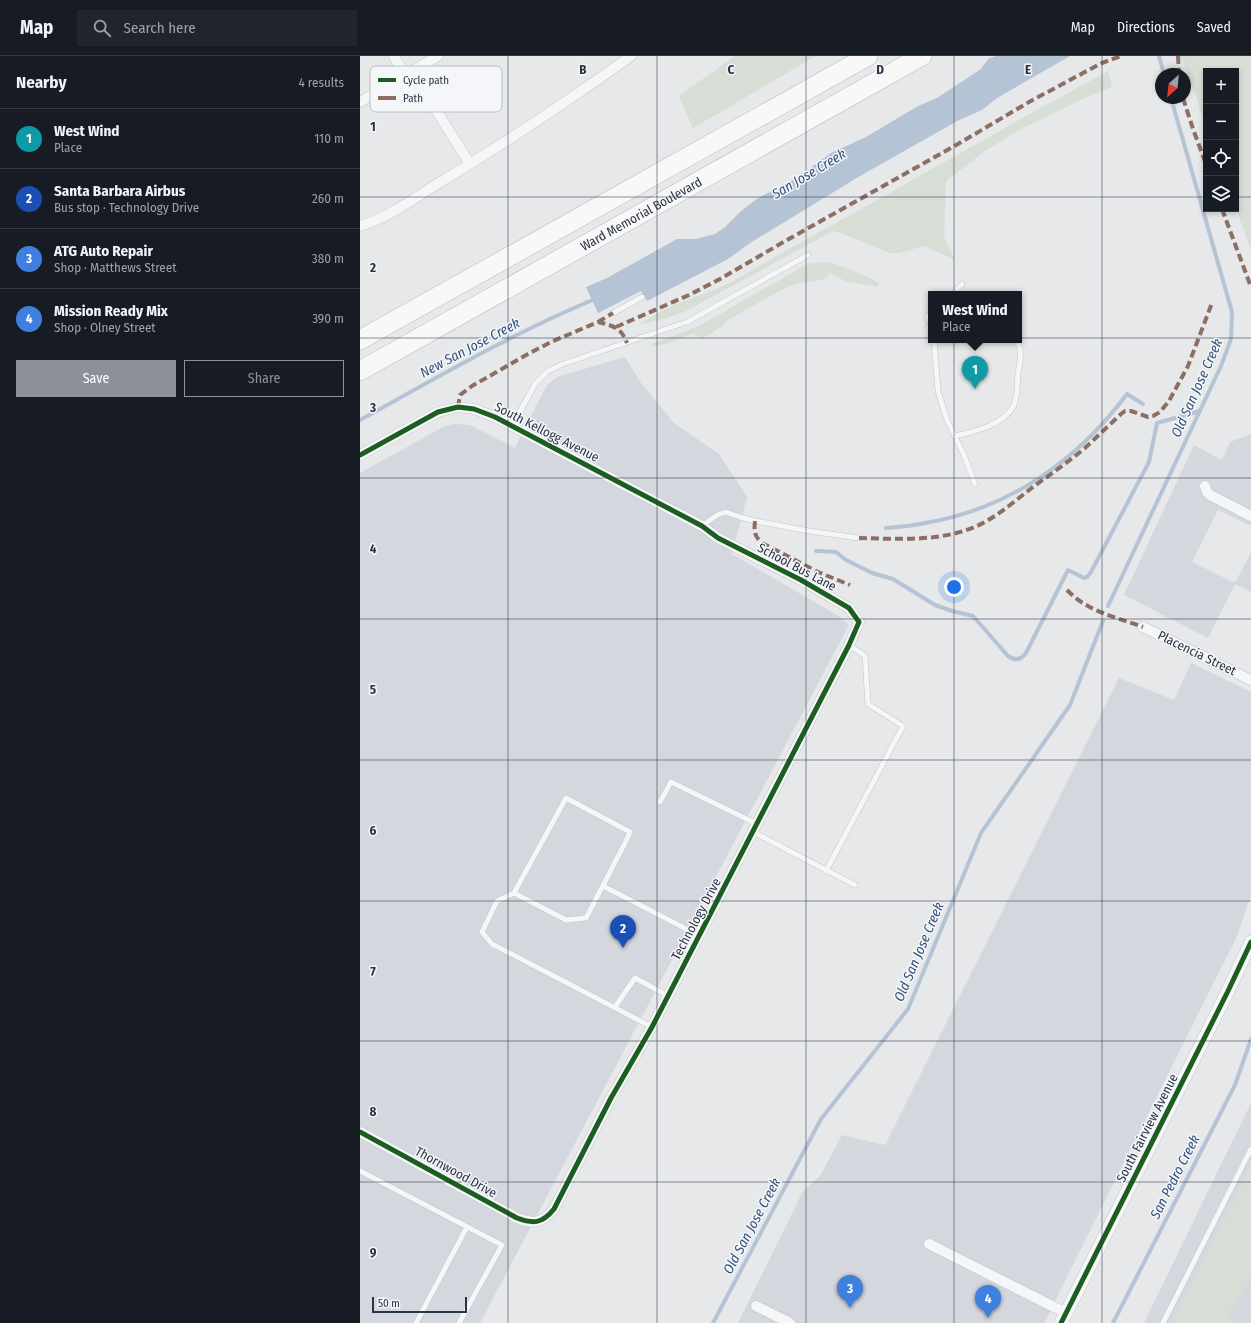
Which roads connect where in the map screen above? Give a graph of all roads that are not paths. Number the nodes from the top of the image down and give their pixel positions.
1 (394, 56) edge
2 (438, 56) edge
3 (631, 56) edge
4 (868, 56) edge
5 (922, 56) edge
6 (399, 66) edge
7 (422, 66) edge
8 (370, 96) edge
9 (360, 102) edge
10 (437, 112) edge
11 (470, 164) junction
12 (360, 226) edge
13 (808, 255) dead end
14 (962, 284) dead end
15 (958, 291) edge
16 (642, 297) dead end
17 (613, 313) dead end
18 (360, 340) edge
19 (934, 343) edge
20 (1017, 343) edge
21 (360, 371) edge
22 (512, 426) junction
23 (955, 436) junction
24 (360, 455) edge
25 (975, 484) dead end
26 (1205, 486) dead end
27 (1251, 516) edge
28 (702, 526) junction
29 (718, 538) joint
30 (859, 538) dead end
31 (859, 622) joint
32 (1143, 626) dead end
33 (849, 645) junction
34 (1251, 680) edge
35 (660, 802) dead end
36 (755, 828) junction
37 (826, 871) junction
38 (855, 885) dead end
39 (603, 886) junction
40 (514, 893) junction
41 (700, 936) junction
42 (1251, 942) edge
43 (668, 996) junction
44 (615, 1007) junction
45 (652, 1027) junction
46 (360, 1132) edge
47 (1251, 1149) edge
48 (360, 1171) edge
49 (543, 1220) joint
50 (467, 1227) junction
51 (929, 1244) dead end
52 (756, 1306) dead end
53 (1064, 1318) edge
54 (416, 1323) edge
55 (459, 1323) edge
56 (790, 1323) edge
57 (1163, 1323) edge

1 - 6 street
2 - 7 street
3 - 11 street
4 - 18 highway, Ward Memorial Boulevard
5 - 21 highway, Ward Memorial Boulevard
8 - 9 street
10 - 11 street
11 - 12 street
13 - 22 lane
14 - 15 lane
16 - 17 lane
19 - 23 lane
20 - 23 lane
22 - 24 street, South Kellogg Avenue
22 - 28 street, South Kellogg Avenue
23 - 25 lane
26 - 27 street
28 - 29 street, South Kellogg Avenue
28 - 30 lane
29 - 31 street, School Bus Lane
31 - 33 street, Technology Drive
32 - 34 street, Placencia Street
33 - 36 street, Technology Drive
33 - 37 lane
35 - 36 lane
36 - 37 lane
36 - 41 street, Technology Drive
37 - 38 lane
39 - 40 lane
39 - 40 lane
39 - 41 lane
40 - 44 lane
41 - 43 street, Technology Drive
42 - 53 street, South Fairview Avenue
43 - 44 lane
43 - 45 street, Technology Drive
44 - 45 lane
45 - 49 street, Technology Drive
46 - 49 street, Thornwood Drive
47 - 57 lane
48 - 50 lane
50 - 54 lane
50 - 55 lane
51 - 53 street
52 - 56 street

